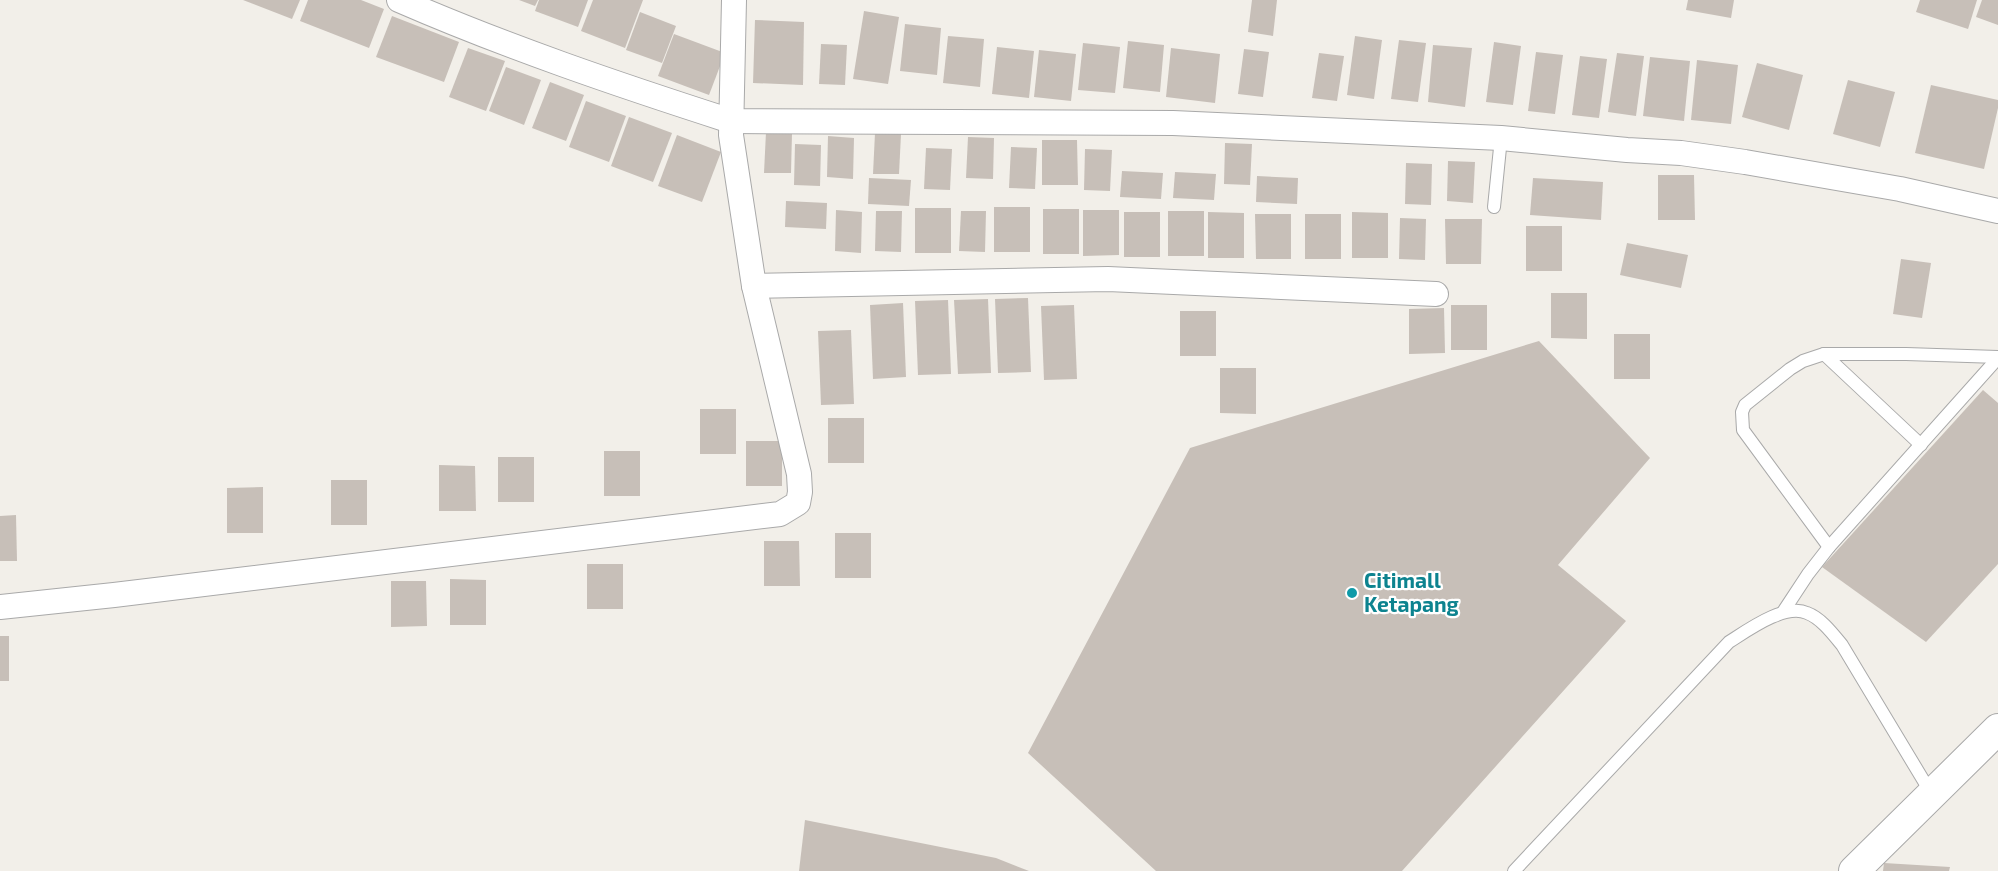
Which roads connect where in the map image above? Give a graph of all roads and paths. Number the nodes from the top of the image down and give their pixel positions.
1 (399, 0) edge
2 (734, 0) edge
3 (731, 121) junction
4 (1501, 138) junction
5 (1494, 207) dead end
6 (1998, 211) edge
7 (754, 286) junction
8 (1436, 294) dead end
9 (1824, 354) junction
10 (1998, 358) edge
11 (1921, 445) junction
12 (1829, 547) junction
13 (0, 607) edge
14 (1783, 612) junction
15 (1998, 729) edge
16 (1932, 794) junction
17 (1514, 871) edge
18 (1854, 871) edge

1 - 3 street
2 - 3 street
3 - 4 street
3 - 7 street
4 - 5 lane
4 - 6 street
7 - 8 street
7 - 13 street
9 - 10 lane
9 - 11 lane
9 - 12 lane
10 - 11 lane
11 - 12 lane
12 - 14 lane
14 - 16 lane
14 - 17 lane
15 - 16 street
16 - 18 street

